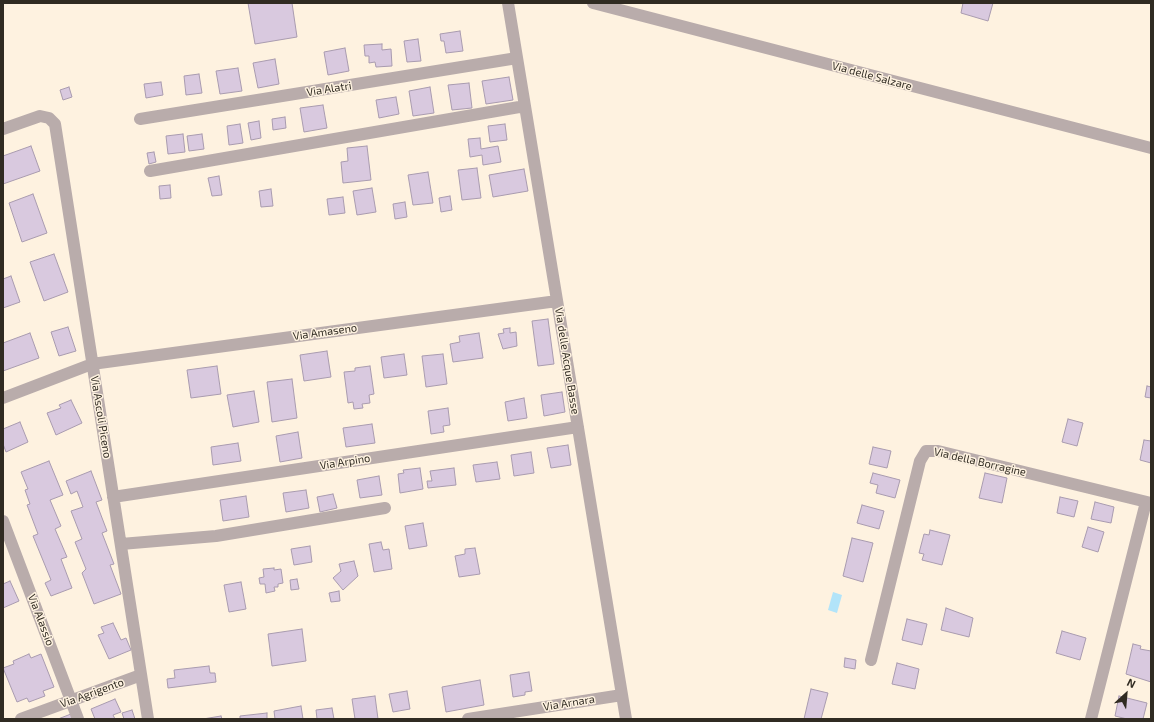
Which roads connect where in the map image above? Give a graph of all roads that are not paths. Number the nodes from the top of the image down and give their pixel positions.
1 (508, 3) edge
2 (593, 3) edge
3 (517, 58) junction
4 (525, 106) junction
5 (140, 119) dead end
6 (3, 129) edge
7 (1151, 148) edge
8 (150, 171) dead end
9 (557, 301) junction
10 (92, 364) junction
11 (3, 398) edge
12 (578, 427) junction
13 (113, 497) junction
14 (1148, 502) edge
15 (385, 508) dead end
16 (3, 521) edge
17 (121, 544) junction
18 (871, 660) dead end
19 (141, 675) junction
20 (622, 695) junction
21 (71, 700) junction
22 (21, 719) edge
23 (78, 719) edge
24 (148, 719) edge
25 (468, 719) edge
26 (626, 719) edge
27 (1091, 719) edge

1 - 3 street, Via delle Acque Basse
2 - 7 street, Via delle Salzare
3 - 4 street, Via delle Acque Basse
3 - 5 street, Via Alatri
4 - 8 street
4 - 9 street, Via delle Acque Basse
6 - 10 street, Via Ascoli Piceno
9 - 10 street, Via Amaseno
9 - 12 street, Via delle Acque Basse
10 - 11 street, Via Amaseno
10 - 13 street, Via Ascoli Piceno
12 - 13 street, Via Arpino
12 - 20 street, Via delle Acque Basse
13 - 17 street, Via Ascoli Piceno
14 - 18 street, Via della Borragine
14 - 27 street
15 - 17 street
16 - 21 street, Via Alassio
17 - 19 street, Via Ascoli Piceno
19 - 21 street, Via Agrigento
19 - 24 street, Via Ascoli Piceno
20 - 25 street, Via Arnara
20 - 26 street, Via delle Acque Basse
21 - 22 street, Via Agrigento
21 - 23 street, Via Alassio

